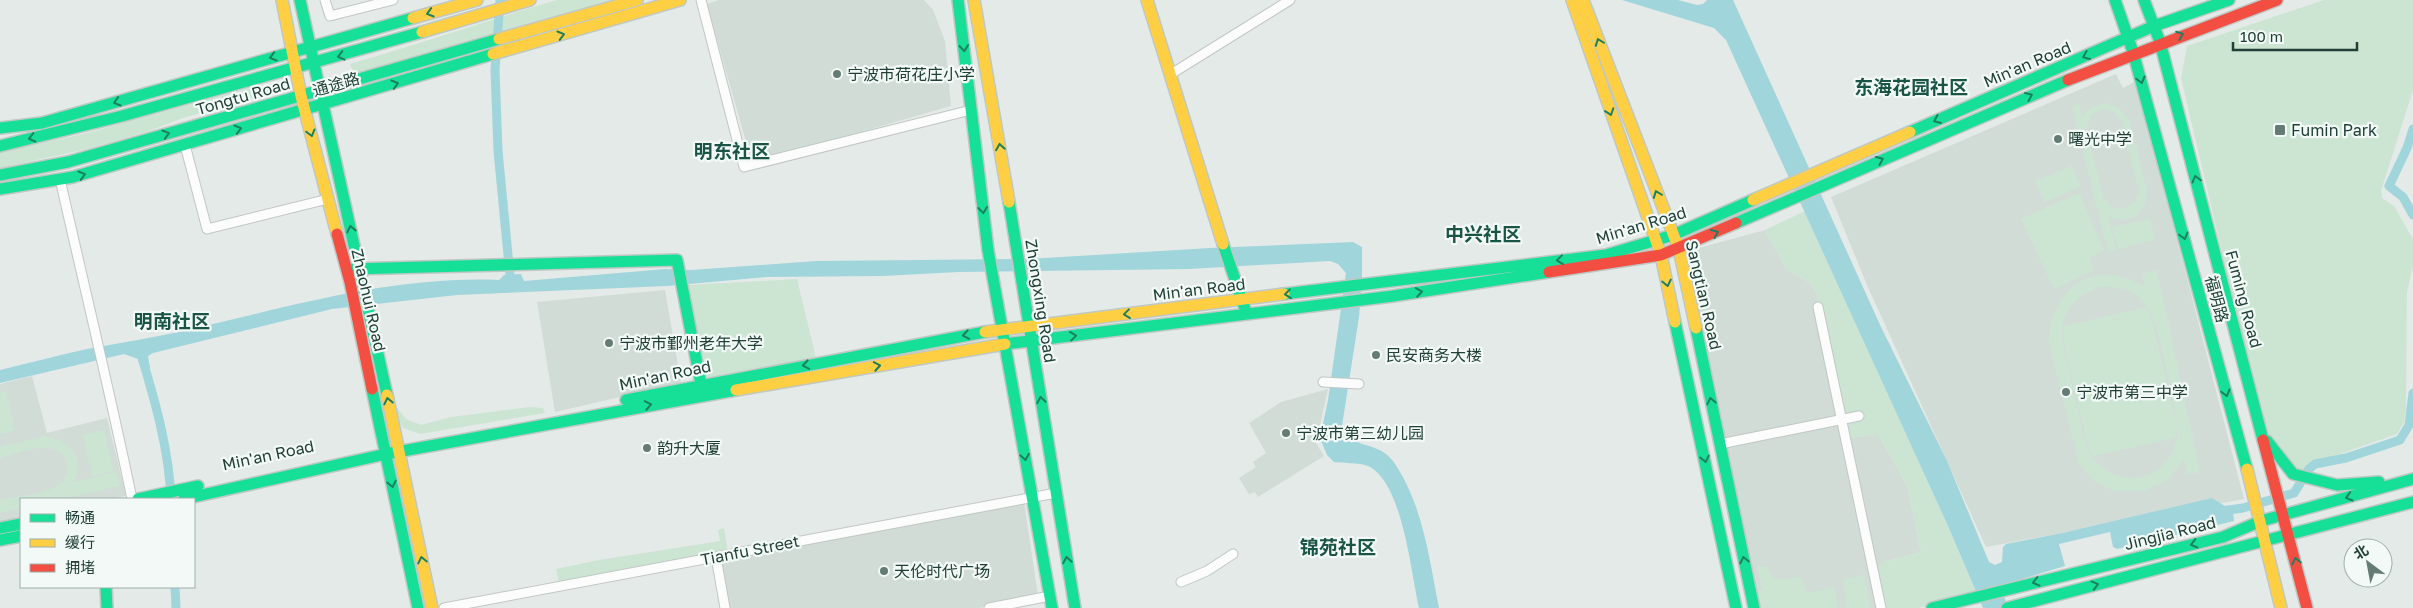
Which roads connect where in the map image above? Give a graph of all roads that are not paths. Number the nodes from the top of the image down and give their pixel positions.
1 (282, 0) edge
2 (300, 0) edge
3 (325, 0) edge
4 (393, 0) edge
5 (477, 0) edge
6 (637, 0) edge
7 (680, 0) edge
8 (701, 0) edge
9 (958, 0) edge
10 (974, 0) edge
11 (1146, 0) edge
12 (1290, 0) edge
13 (1572, 0) edge
14 (1583, 0) edge
15 (2115, 0) edge
16 (2144, 0) edge
17 (2229, 0) edge
18 (2277, 0) edge
19 (525, 1) edge
20 (2154, 26) junction
21 (2129, 37) junction
22 (2160, 42) junction
23 (312, 47) junction
24 (292, 52) junction
25 (2133, 52) junction
26 (315, 62) junction
27 (295, 68) junction
28 (1171, 74) junction
29 (321, 91) junction
30 (301, 96) junction
31 (324, 105) junction
32 (305, 110) junction
33 (971, 110) junction
34 (0, 128) edge
35 (185, 145) junction
36 (0, 146) edge
37 (0, 174) edge
38 (60, 180) junction
39 (0, 189) edge
40 (328, 198) junction
41 (1673, 235) junction
42 (1656, 240) junction
43 (1679, 249) junction
44 (1661, 254) junction
45 (346, 269) junction
46 (361, 272) junction
47 (1243, 300) junction
48 (1818, 307) dead end
49 (1247, 314) junction
50 (1029, 326) junction
51 (1002, 329) junction
52 (1031, 342) junction
53 (1005, 344) junction
54 (1323, 382) dead end
55 (701, 384) junction
56 (1359, 384) dead end
57 (1859, 416) dead end
58 (1842, 420) junction
59 (2263, 437) junction
60 (1720, 444) junction
61 (399, 449) junction
62 (386, 451) junction
63 (2413, 479) edge
64 (1056, 492) junction
65 (187, 495) edge
66 (1032, 497) junction
67 (132, 498) edge
68 (143, 498) edge
69 (2413, 502) edge
70 (2284, 515) junction
71 (2261, 521) junction
72 (20, 524) edge
73 (0, 528) edge
74 (2290, 534) junction
75 (20, 536) edge
76 (0, 540) edge
77 (2266, 540) junction
78 (1233, 554) dead end
79 (716, 557) junction
80 (1181, 582) dead end
81 (106, 588) edge
82 (1050, 596) junction
83 (2011, 607) edge
84 (107, 608) edge
85 (418, 608) edge
86 (432, 608) edge
87 (444, 608) edge
88 (725, 608) edge
89 (989, 608) edge
90 (1052, 608) edge
91 (1075, 608) edge
92 (1736, 608) edge
93 (1754, 608) edge
94 (1881, 608) edge
95 (1932, 608) edge
96 (2282, 608) edge
97 (2307, 608) edge

1 - 24 main road, Zhaohui Road
2 - 23 main road, Zhaohui Road
3 - 4 street
5 -> 23 main road
6 - 29 main road, Tongtu Road
31 -> 7 main road, 通途路
8 - 33 street
9 -> 33 main road
50 -> 10 main road, Zhongxing Road
11 - 28 main road
12 - 28 street
13 -> 42 main road, Sangtian Road
41 -> 14 main road, Sangtian Road
15 - 21 main road, 福明路
16 - 20 main road, Fuming Road
17 - 20 main road, Min'an Road
22 -> 18 main road, Min'an Road
19 -> 26 main road, Tongtu Road
20 - 21 main road, Min'an Road
20 - 22 main road, Fuming Road
21 - 25 main road, 福明路
21 -> 41 main road, Min'an Road
22 - 25 main road, Min'an Road
59 -> 22 main road, Fuming Road
23 - 24 main road
23 - 26 main road, Zhaohui Road
24 - 27 main road, Zhaohui Road
24 -> 34 main road
43 -> 25 main road, Min'an Road
25 -> 71 main road, 福明路
26 - 27 main road, Tongtu Road
26 - 29 main road, Zhaohui Road
27 - 30 main road, Zhaohui Road
27 -> 36 main road, Tongtu Road
28 - 47 main road
29 - 30 main road, Tongtu Road
29 - 31 main road, Zhaohui Road
30 - 32 main road, Zhaohui Road
37 -> 30 main road, Tongtu Road
31 - 32 main road, 通途路
46 -> 31 main road, Zhaohui Road
35 -> 32 main road, 通途路
32 -> 40 main road, Zhaohui Road
33 -> 51 main road
38 -> 35 main road, 通途路
35 - 40 street
38 - 39 main road, 通途路
38 - 67 street
40 - 45 main road, Zhaohui Road
41 - 42 main road, Min'an Road
41 - 43 main road, Sangtian Road
42 - 44 main road, Sangtian Road
42 -> 47 main road, Min'an Road
43 - 44 main road, Min'an Road
60 -> 43 main road, Sangtian Road
49 -> 44 main road, Min'an Road
44 -> 92 main road, Sangtian Road
45 - 46 main road
45 - 62 main road, Zhaohui Road
46 - 55 main road
61 -> 46 main road, Zhaohui Road
47 - 49 main road
47 -> 50 main road, Min'an Road
48 - 58 street
52 -> 49 main road, Min'an Road
50 - 51 main road, Min'an Road
50 - 52 main road, Zhongxing Road
51 - 53 main road
51 -> 55 main road, Min'an Road
52 - 53 main road, Min'an Road
64 -> 52 main road, Zhongxing Road
61 -> 53 main road, Min'an Road
53 -> 66 main road
54 - 56 street
55 - 61 main road, Min'an Road
57 - 58 street
58 - 60 street
58 - 94 street
59 - 63 main road
59 - 70 main road, Fuming Road
93 -> 60 main road, Sangtian Road
61 - 62 main road, Min'an Road
86 -> 61 main road, Zhaohui Road
62 - 65 main road, Min'an Road
62 -> 85 main road, Zhaohui Road
63 -> 70 main road, Jingjia Road
64 - 66 street, Tianfu Street
91 -> 64 main road, Zhongxing Road
65 - 68 main road, Min'an Road
66 - 79 street, Tianfu Street
66 - 82 main road
69 - 74 main road, Jingjia Road
70 - 71 main road, Jingjia Road
70 - 74 main road, Fuming Road
71 - 77 main road, 福明路
71 -> 95 main road, Jingjia Road
72 - 73 main road
74 - 77 main road, Jingjia Road
97 -> 74 main road, Fuming Road
75 - 76 main road
83 -> 77 main road, Jingjia Road
77 - 96 main road, 福明路
78 - 80 street
79 - 87 street, Tianfu Street
79 - 88 street
81 - 84 main road
82 - 89 street
82 - 90 main road

